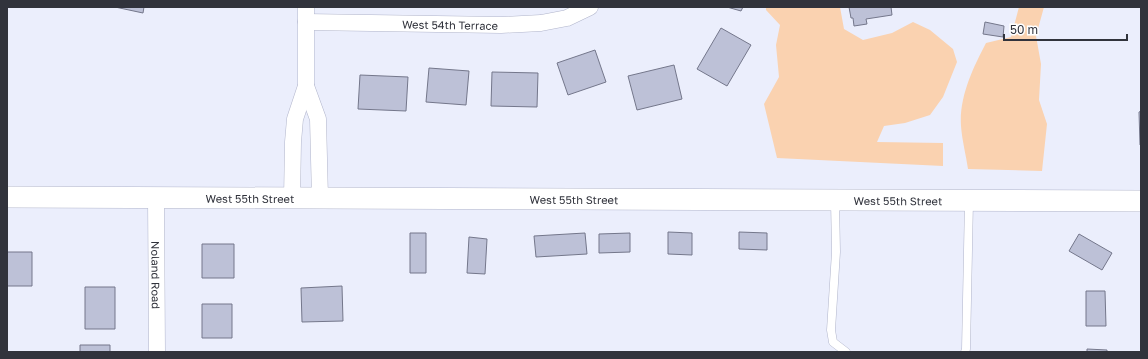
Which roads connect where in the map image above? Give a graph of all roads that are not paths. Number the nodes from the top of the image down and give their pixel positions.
1 (590, 7) edge
2 (306, 15) edge
3 (306, 86) junction
4 (7, 197) edge
5 (156, 198) junction
6 (292, 198) junction
7 (320, 198) junction
8 (835, 200) junction
9 (969, 200) junction
10 (1141, 201) edge
11 (967, 351) edge
12 (157, 352) edge
13 (846, 352) edge

1 - 2 street, West 54th Terrace
2 - 3 street
3 - 6 street
3 - 7 street
4 - 5 street, West 55th Street
5 - 6 street, West 55th Street
5 - 12 street, Noland Road
6 - 7 street, West 55th Street
7 - 8 street, West 55th Street
8 - 9 street, West 55th Street
8 - 13 lane
9 - 10 street, West 55th Street
9 - 11 lane

